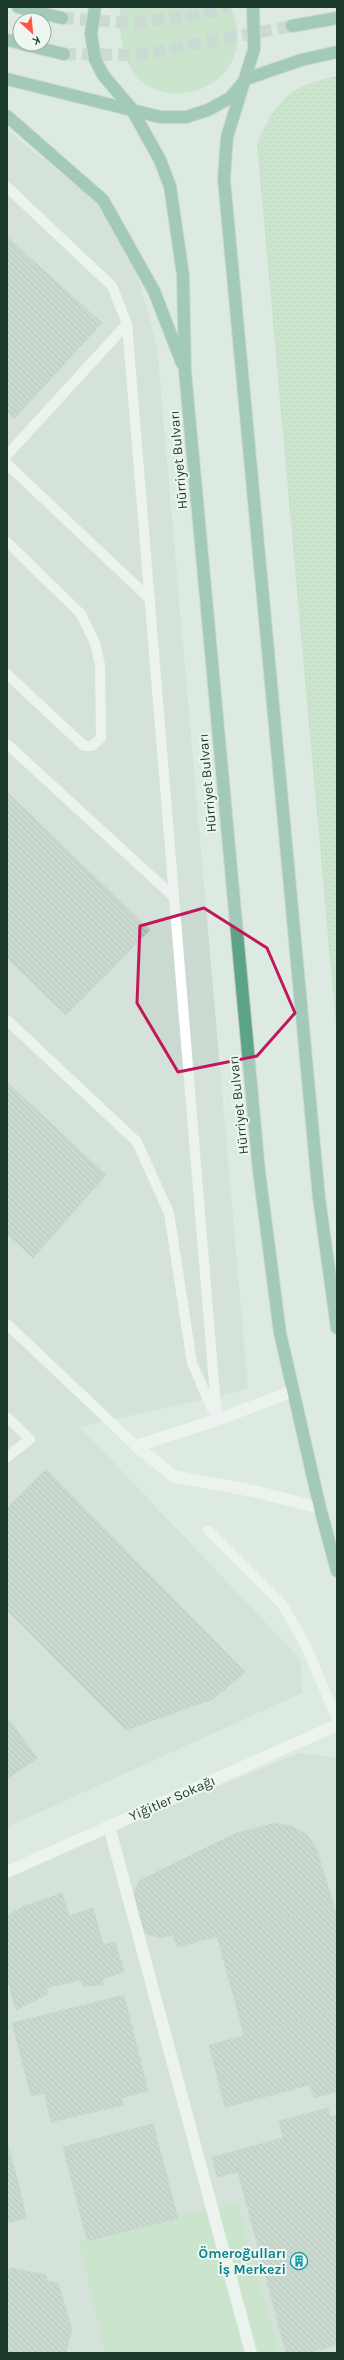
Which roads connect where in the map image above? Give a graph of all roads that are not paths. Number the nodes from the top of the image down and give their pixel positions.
1 (18, 7) edge
2 (95, 7) edge
3 (253, 7) edge
4 (62, 18) tunnel mouth
5 (337, 18) edge
6 (292, 26) tunnel mouth
7 (52, 51) edge
8 (337, 52) edge
9 (64, 54) tunnel mouth
10 (7, 78) edge
11 (246, 79) junction
12 (131, 108) junction
13 (7, 116) edge
14 (7, 187) edge
15 (127, 324) junction
16 (185, 371) junction
17 (7, 456) edge
18 (7, 464) edge
19 (7, 542) edge
20 (150, 599) junction
21 (7, 674) edge
22 (7, 744) edge
23 (174, 897) junction
24 (7, 1020) edge
25 (7, 1324) edge
26 (337, 1328) edge
27 (293, 1391) junction
28 (7, 1417) edge
29 (217, 1420) junction
30 (136, 1446) junction
31 (7, 1457) edge
32 (320, 1508) junction
33 (208, 1530) dead end
34 (337, 1571) edge
35 (337, 1719) edge
36 (337, 1725) edge
37 (109, 1826) junction
38 (7, 1872) edge
39 (251, 2353) edge

1 - 4 main road
2 - 12 main road, Hürriyet Bulvarı
3 - 11 main road
5 - 6 main road
7 - 9 main road
8 - 11 main road
10 - 12 main road
11 - 12 main road
11 - 26 main road
12 - 16 main road, Hürriyet Bulvarı
13 - 16 main road
14 - 15 lane
15 - 17 lane
15 - 20 lane
16 - 27 main road, Hürriyet Bulvarı
18 - 20 lane
19 - 21 lane
20 - 23 lane
22 - 23 lane
23 - 29 lane
24 - 29 lane
25 - 30 lane
27 - 29 street
27 - 32 main road, Hürriyet Bulvarı
28 - 31 lane
29 - 30 street
30 - 32 street
32 - 34 main road, Hürriyet Bulvarı
33 - 35 lane
36 - 37 street, Yiğitler Sokağı
37 - 38 street, Yiğitler Sokağı
37 - 39 street

